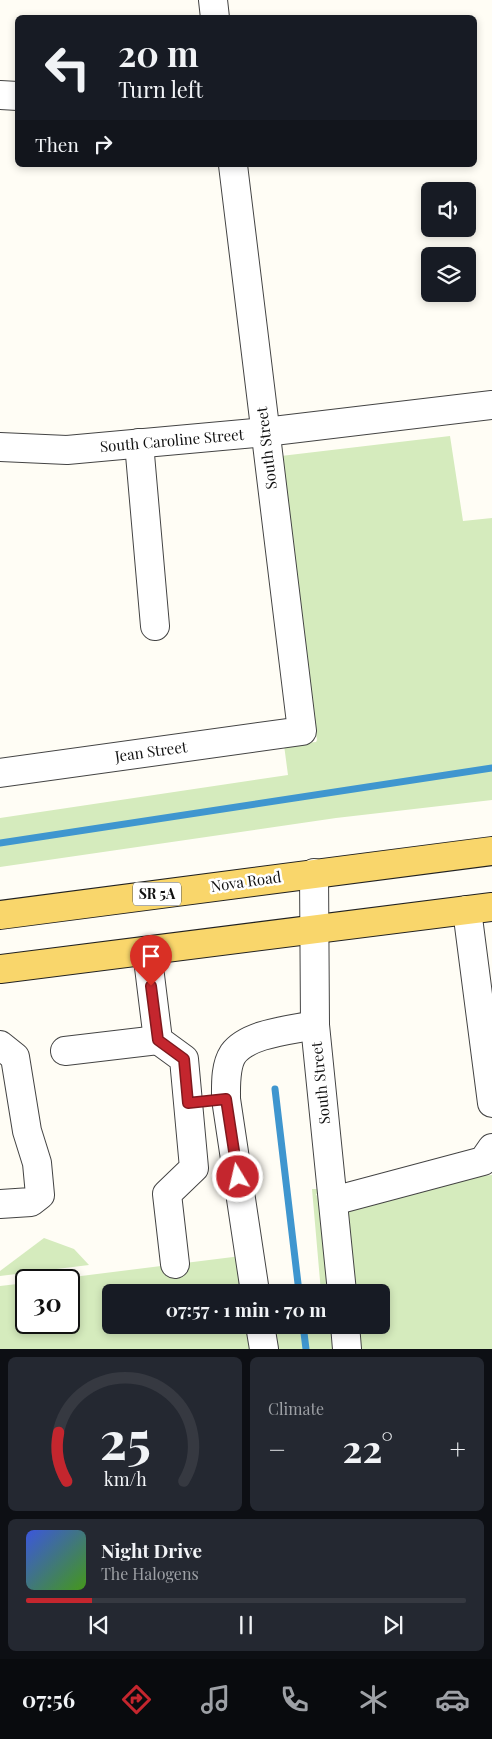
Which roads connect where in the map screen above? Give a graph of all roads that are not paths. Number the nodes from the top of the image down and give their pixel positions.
1 (213, 0) edge
2 (215, 15) edge
3 (0, 95) edge
4 (15, 96) edge
5 (233, 167) edge
6 (492, 405) edge
7 (265, 432) junction
8 (139, 443) junction
9 (0, 447) edge
10 (155, 626) dead end
11 (302, 731) joint
12 (0, 773) edge
13 (492, 851) edge
14 (314, 873) junction
15 (479, 909) edge
16 (0, 915) edge
17 (315, 929) junction
18 (147, 951) junction
19 (0, 969) edge
20 (315, 1025) junction
21 (158, 1040) junction
22 (0, 1045) edge
23 (65, 1051) dead end
24 (0, 1069) edge
25 (226, 1099) junction
26 (188, 1103) junction
27 (492, 1103) edge
28 (492, 1112) edge
29 (492, 1148) edge
30 (38, 1168) junction
31 (333, 1202) junction
32 (0, 1204) edge
33 (175, 1264) dead end
34 (254, 1284) edge
35 (341, 1284) edge
36 (262, 1334) edge
37 (346, 1334) edge
38 (264, 1349) edge
39 (347, 1349) edge

1 - 2 street
3 - 4 street
5 - 7 street, South Street
6 - 7 street, South Caroline Street
7 - 8 street, South Caroline Street
7 - 11 street, South Street
8 - 9 street, South Caroline Street
8 - 10 street
11 - 12 street, Jean Street
13 - 14 main road, Nova Road / SR 5A
14 - 16 main road, Nova Road / SR 5A
14 - 17 street, South Street
15 - 17 main road
15 - 27 street
17 - 18 main road
17 - 20 street, South Street
18 - 19 main road
18 - 21 street
20 - 25 street
20 - 31 street, South Street
21 - 23 street
21 - 26 street
22 - 30 street
24 - 30 street
25 - 26 street
25 - 34 street
26 - 33 street
27 - 28 street
29 - 31 street
30 - 32 street
31 - 35 street, South Street
36 - 38 street
37 - 39 street

